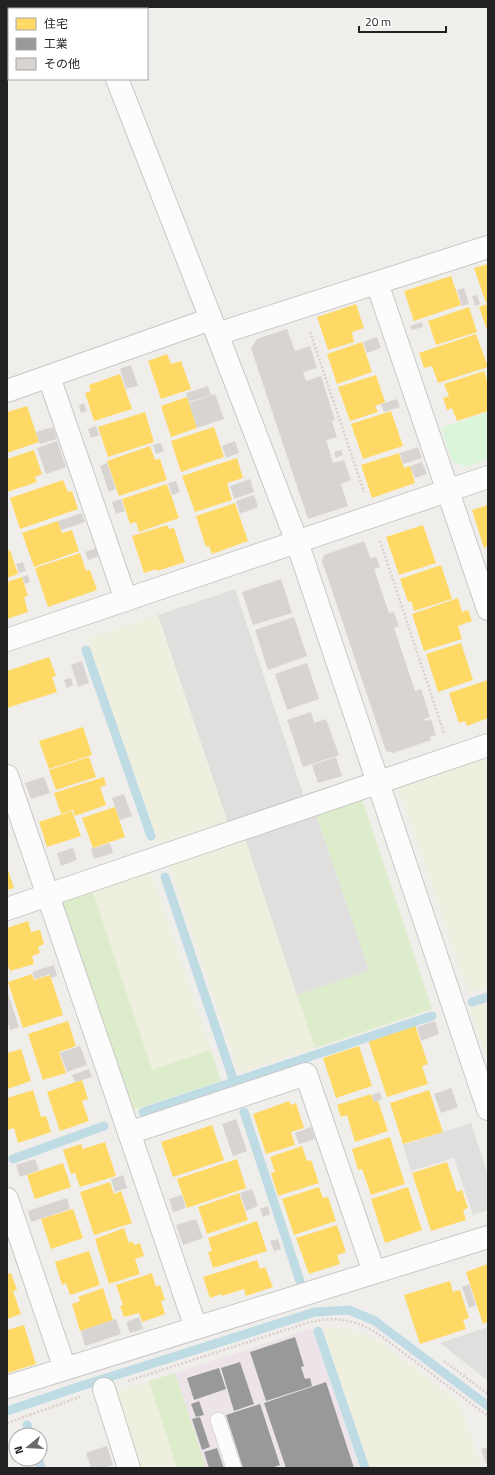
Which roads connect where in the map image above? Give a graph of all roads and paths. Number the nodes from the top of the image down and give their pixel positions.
1 (116, 80) edge
2 (488, 247) edge
3 (377, 283) junction
4 (214, 326) junction
5 (49, 377) junction
6 (7, 392) edge
7 (488, 477) edge
8 (448, 491) junction
9 (297, 542) junction
10 (126, 600) junction
11 (488, 609) edge
12 (7, 640) edge
13 (488, 745) edge
14 (7, 776) edge
15 (378, 783) junction
16 (48, 895) junction
17 (7, 909) edge
18 (488, 1109) edge
19 (129, 1133) junction
20 (7, 1199) edge
21 (488, 1237) edge
22 (374, 1272) junction
23 (196, 1328) junction
24 (444, 1361) dead end
25 (65, 1369) junction
26 (7, 1387) edge
27 (104, 1389) junction
28 (488, 1394) edge
29 (488, 1416) edge
30 (218, 1420) dead end
31 (7, 1423) edge
32 (129, 1468) edge
33 (234, 1468) edge

1 - 4 street
2 - 3 street
3 - 4 street
3 - 8 street
4 - 5 street
4 - 9 street
5 - 6 street
5 - 10 street
7 - 8 street
8 - 9 street
8 - 11 street
9 - 10 street
9 - 15 street
10 - 12 street
13 - 15 street
14 - 16 street
15 - 16 street
15 - 18 street
16 - 17 street
16 - 19 street
19 - 22 street
19 - 23 street
20 - 25 street
21 - 22 street
22 - 23 street
23 - 25 street
24 - 28 path
25 - 26 street
27 - 29 path
27 - 31 path
27 - 32 street
30 - 33 lane

